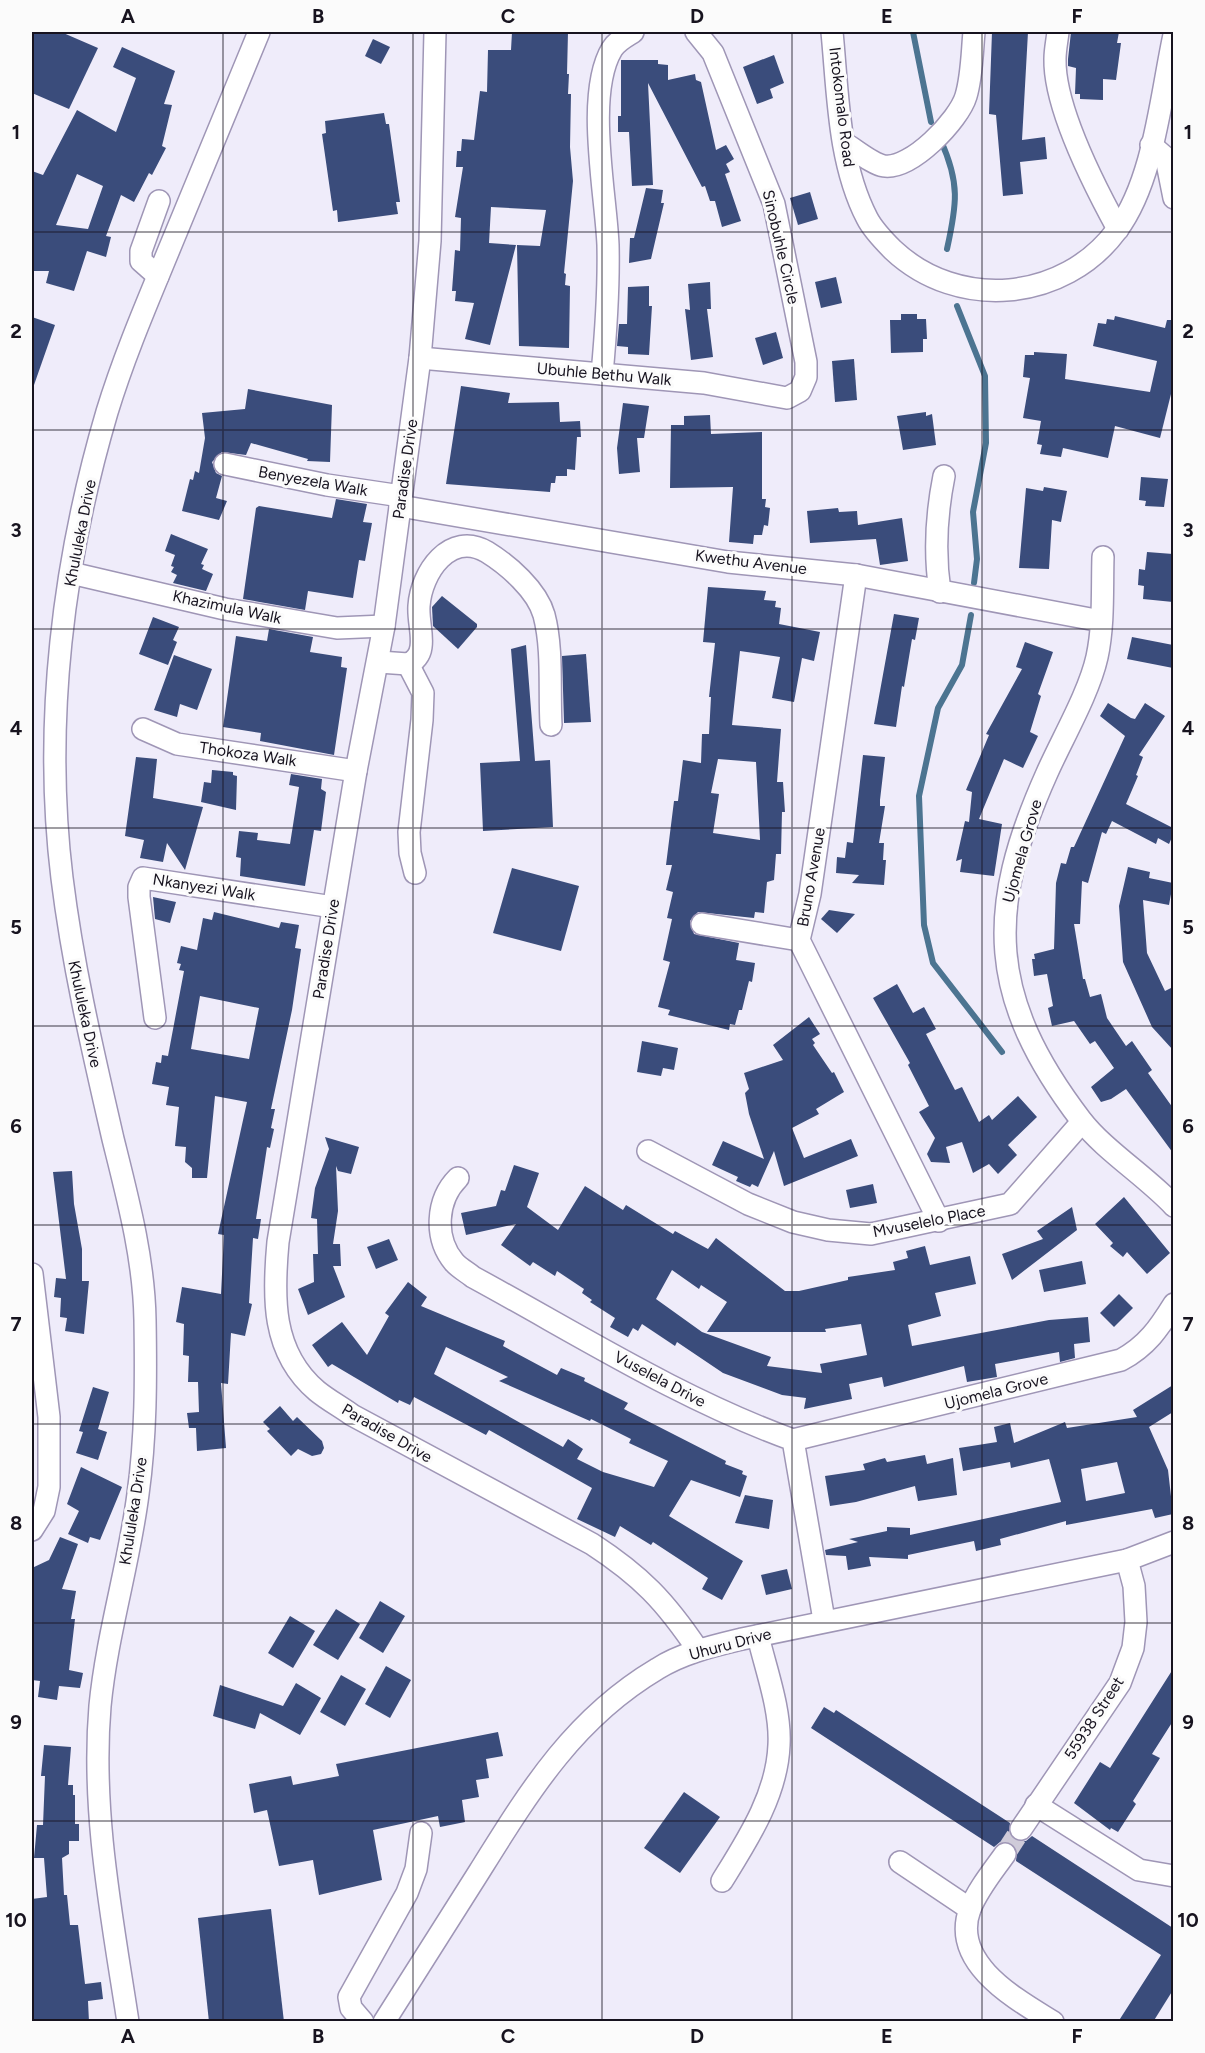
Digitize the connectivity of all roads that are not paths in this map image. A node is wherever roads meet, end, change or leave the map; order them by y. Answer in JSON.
{"nodes":[{"id":1,"x":260,"y":32,"type":"edge"},
{"id":2,"x":435,"y":32,"type":"edge"},
{"id":3,"x":633,"y":32,"type":"edge"},
{"id":4,"x":696,"y":32,"type":"edge"},
{"id":5,"x":832,"y":32,"type":"edge"},
{"id":6,"x":974,"y":32,"type":"edge"},
{"id":7,"x":1058,"y":32,"type":"edge"},
{"id":8,"x":1173,"y":35,"type":"edge"},
{"id":9,"x":844,"y":143,"type":"junction"},
{"id":10,"x":1151,"y":145,"type":"junction"},
{"id":11,"x":1173,"y":198,"type":"edge"},
{"id":12,"x":159,"y":201,"type":"dead end"},
{"id":13,"x":1118,"y":229,"type":"junction"},
{"id":14,"x":158,"y":276,"type":"junction"},
{"id":15,"x":420,"y":358,"type":"junction"},
{"id":16,"x":602,"y":374,"type":"junction"},
{"id":17,"x":787,"y":398,"type":"joint"},
{"id":18,"x":225,"y":464,"type":"dead end"},
{"id":19,"x":944,"y":476,"type":"dead end"},
{"id":20,"x":400,"y":501,"type":"junction"},
{"id":21,"x":1103,"y":557,"type":"dead end"},
{"id":22,"x":71,"y":573,"type":"junction"},
{"id":23,"x":856,"y":575,"type":"junction"},
{"id":24,"x":940,"y":592,"type":"junction"},
{"id":25,"x":1101,"y":621,"type":"junction"},
{"id":26,"x":384,"y":626,"type":"junction"},
{"id":27,"x":379,"y":662,"type":"junction"},
{"id":28,"x":408,"y":664,"type":"junction"},
{"id":29,"x":551,"y":725,"type":"dead end"},
{"id":30,"x":143,"y":729,"type":"dead end"},
{"id":31,"x":356,"y":771,"type":"junction"},
{"id":32,"x":415,"y":873,"type":"dead end"},
{"id":33,"x":333,"y":907,"type":"junction"},
{"id":34,"x":702,"y":924,"type":"dead end"},
{"id":35,"x":799,"y":940,"type":"junction"},
{"id":36,"x":155,"y":1018,"type":"dead end"},
{"id":37,"x":1082,"y":1122,"type":"junction"},
{"id":38,"x":648,"y":1151,"type":"dead end"},
{"id":39,"x":458,"y":1178,"type":"dead end"},
{"id":40,"x":1173,"y":1206,"type":"edge"},
{"id":41,"x":939,"y":1221,"type":"junction"},
{"id":42,"x":32,"y":1274,"type":"edge"},
{"id":43,"x":1173,"y":1304,"type":"edge"},
{"id":44,"x":794,"y":1440,"type":"junction"},
{"id":45,"x":32,"y":1530,"type":"edge"},
{"id":46,"x":1173,"y":1542,"type":"edge"},
{"id":47,"x":1127,"y":1560,"type":"junction"},
{"id":48,"x":824,"y":1620,"type":"junction"},
{"id":49,"x":758,"y":1636,"type":"junction"},
{"id":50,"x":698,"y":1650,"type":"junction"},
{"id":51,"x":1036,"y":1805,"type":"junction"},
{"id":52,"x":1021,"y":1829,"type":"tunnel mouth"},
{"id":53,"x":421,"y":1833,"type":"dead end"},
{"id":54,"x":1005,"y":1854,"type":"tunnel mouth"},
{"id":55,"x":900,"y":1862,"type":"dead end"},
{"id":56,"x":1173,"y":1876,"type":"edge"},
{"id":57,"x":722,"y":1881,"type":"dead end"},
{"id":58,"x":970,"y":1909,"type":"junction"},
{"id":59,"x":128,"y":2022,"type":"edge"},
{"id":60,"x":363,"y":2022,"type":"edge"},
{"id":61,"x":384,"y":2022,"type":"edge"},
{"id":62,"x":1053,"y":2022,"type":"edge"}],
"edges":[{"from":1,"to":14,"type":"street","name":"Khululeka Drive"},
{"from":2,"to":15,"type":"street","name":"Paradise Drive"},
{"from":3,"to":16,"type":"street"},
{"from":4,"to":17,"type":"street","name":"Sinobuhle Circle"},
{"from":5,"to":9,"type":"street","name":"Intokomalo Road"},
{"from":6,"to":9,"type":"street"},
{"from":7,"to":13,"type":"street"},
{"from":8,"to":10,"type":"street","name":"Intokomalo Road"},
{"from":9,"to":13,"type":"street","name":"Intokomalo Road"},
{"from":10,"to":11,"type":"street"},
{"from":10,"to":13,"type":"street","name":"Intokomalo Road"},
{"from":12,"to":14,"type":"street"},
{"from":14,"to":22,"type":"street","name":"Khululeka Drive"},
{"from":15,"to":16,"type":"street","name":"Ubuhle Bethu Walk"},
{"from":15,"to":20,"type":"street","name":"Paradise Drive"},
{"from":16,"to":17,"type":"street","name":"Ubuhle Bethu Walk"},
{"from":18,"to":20,"type":"street","name":"Benyezela Walk"},
{"from":19,"to":24,"type":"street"},
{"from":20,"to":23,"type":"street","name":"Kwethu Avenue"},
{"from":20,"to":26,"type":"street","name":"Paradise Drive"},
{"from":21,"to":25,"type":"street","name":"Ujomela Grove"},
{"from":22,"to":26,"type":"street","name":"Khazimula Walk"},
{"from":22,"to":59,"type":"street","name":"Khululeka Drive"},
{"from":23,"to":24,"type":"street","name":"Kwethu Avenue"},
{"from":23,"to":35,"type":"street","name":"Bruno Avenue"},
{"from":24,"to":25,"type":"street","name":"Kwethu Avenue"},
{"from":25,"to":37,"type":"street","name":"Ujomela Grove"},
{"from":26,"to":27,"type":"street","name":"Paradise Drive"},
{"from":27,"to":28,"type":"street"},
{"from":27,"to":31,"type":"street","name":"Paradise Drive"},
{"from":28,"to":29,"type":"street"},
{"from":28,"to":32,"type":"street"},
{"from":30,"to":31,"type":"street","name":"Thokoza Walk"},
{"from":31,"to":33,"type":"street","name":"Paradise Drive"},
{"from":33,"to":36,"type":"street","name":"Nkanyezi Walk"},
{"from":33,"to":50,"type":"street","name":"Paradise Drive"},
{"from":34,"to":35,"type":"street"},
{"from":35,"to":41,"type":"street","name":"Bruno Avenue"},
{"from":37,"to":40,"type":"street","name":"Ujomela Grove"},
{"from":37,"to":41,"type":"street","name":"Mvuselelo Place"},
{"from":38,"to":41,"type":"street","name":"Mvuselelo Place"},
{"from":39,"to":44,"type":"street","name":"Vuselela Drive"},
{"from":42,"to":45,"type":"street"},
{"from":43,"to":44,"type":"street","name":"Ujomela Grove"},
{"from":44,"to":48,"type":"street"},
{"from":46,"to":47,"type":"street","name":"Uhuru Drive"},
{"from":47,"to":48,"type":"street","name":"Uhuru Drive"},
{"from":47,"to":51,"type":"street","name":"55938 Street"},
{"from":48,"to":49,"type":"street","name":"Uhuru Drive"},
{"from":49,"to":50,"type":"street","name":"Uhuru Drive"},
{"from":49,"to":57,"type":"street"},
{"from":50,"to":61,"type":"street","name":"Uhuru Drive"},
{"from":51,"to":52,"type":"street","name":"55938 Street"},
{"from":51,"to":56,"type":"street"},
{"from":53,"to":60,"type":"street"},
{"from":54,"to":58,"type":"street"},
{"from":55,"to":58,"type":"street"},
{"from":58,"to":62,"type":"street"}]}
